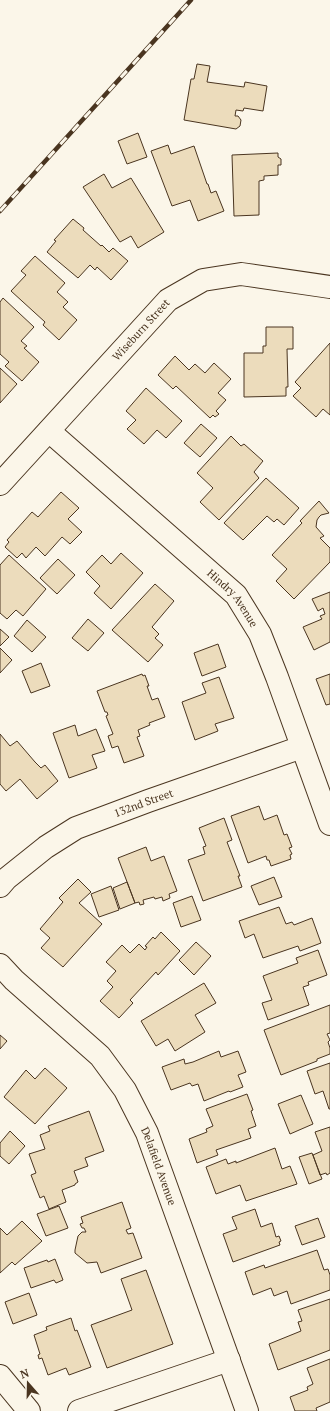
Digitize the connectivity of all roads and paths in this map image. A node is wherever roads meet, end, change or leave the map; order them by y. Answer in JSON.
{"nodes":[{"id":1,"x":330,"y":287,"type":"edge"},
{"id":2,"x":49,"y":431,"type":"junction"},
{"id":3,"x":0,"y":484,"type":"edge"},
{"id":4,"x":302,"y":747,"type":"junction"},
{"id":5,"x":330,"y":824,"type":"edge"},
{"id":6,"x":0,"y":886,"type":"edge"},
{"id":7,"x":0,"y":965,"type":"edge"},
{"id":8,"x":228,"y":1360,"type":"junction"},
{"id":9,"x":0,"y":1376,"type":"edge"},
{"id":10,"x":29,"y":1411,"type":"edge"},
{"id":11,"x":79,"y":1411,"type":"edge"},
{"id":12,"x":247,"y":1411,"type":"edge"}],
"edges":[{"from":1,"to":2,"type":"street","name":"Wiseburn Street"},
{"from":2,"to":3,"type":"street","name":"Wiseburn Street"},
{"from":2,"to":4,"type":"street","name":"Hindry Avenue"},
{"from":4,"to":5,"type":"street","name":"Hindry Avenue"},
{"from":4,"to":6,"type":"street","name":"132nd Street"},
{"from":7,"to":8,"type":"street","name":"Delafield Avenue"},
{"from":8,"to":11,"type":"street"},
{"from":8,"to":12,"type":"street","name":"Delafield Avenue"},
{"from":9,"to":10,"type":"street"}]}
